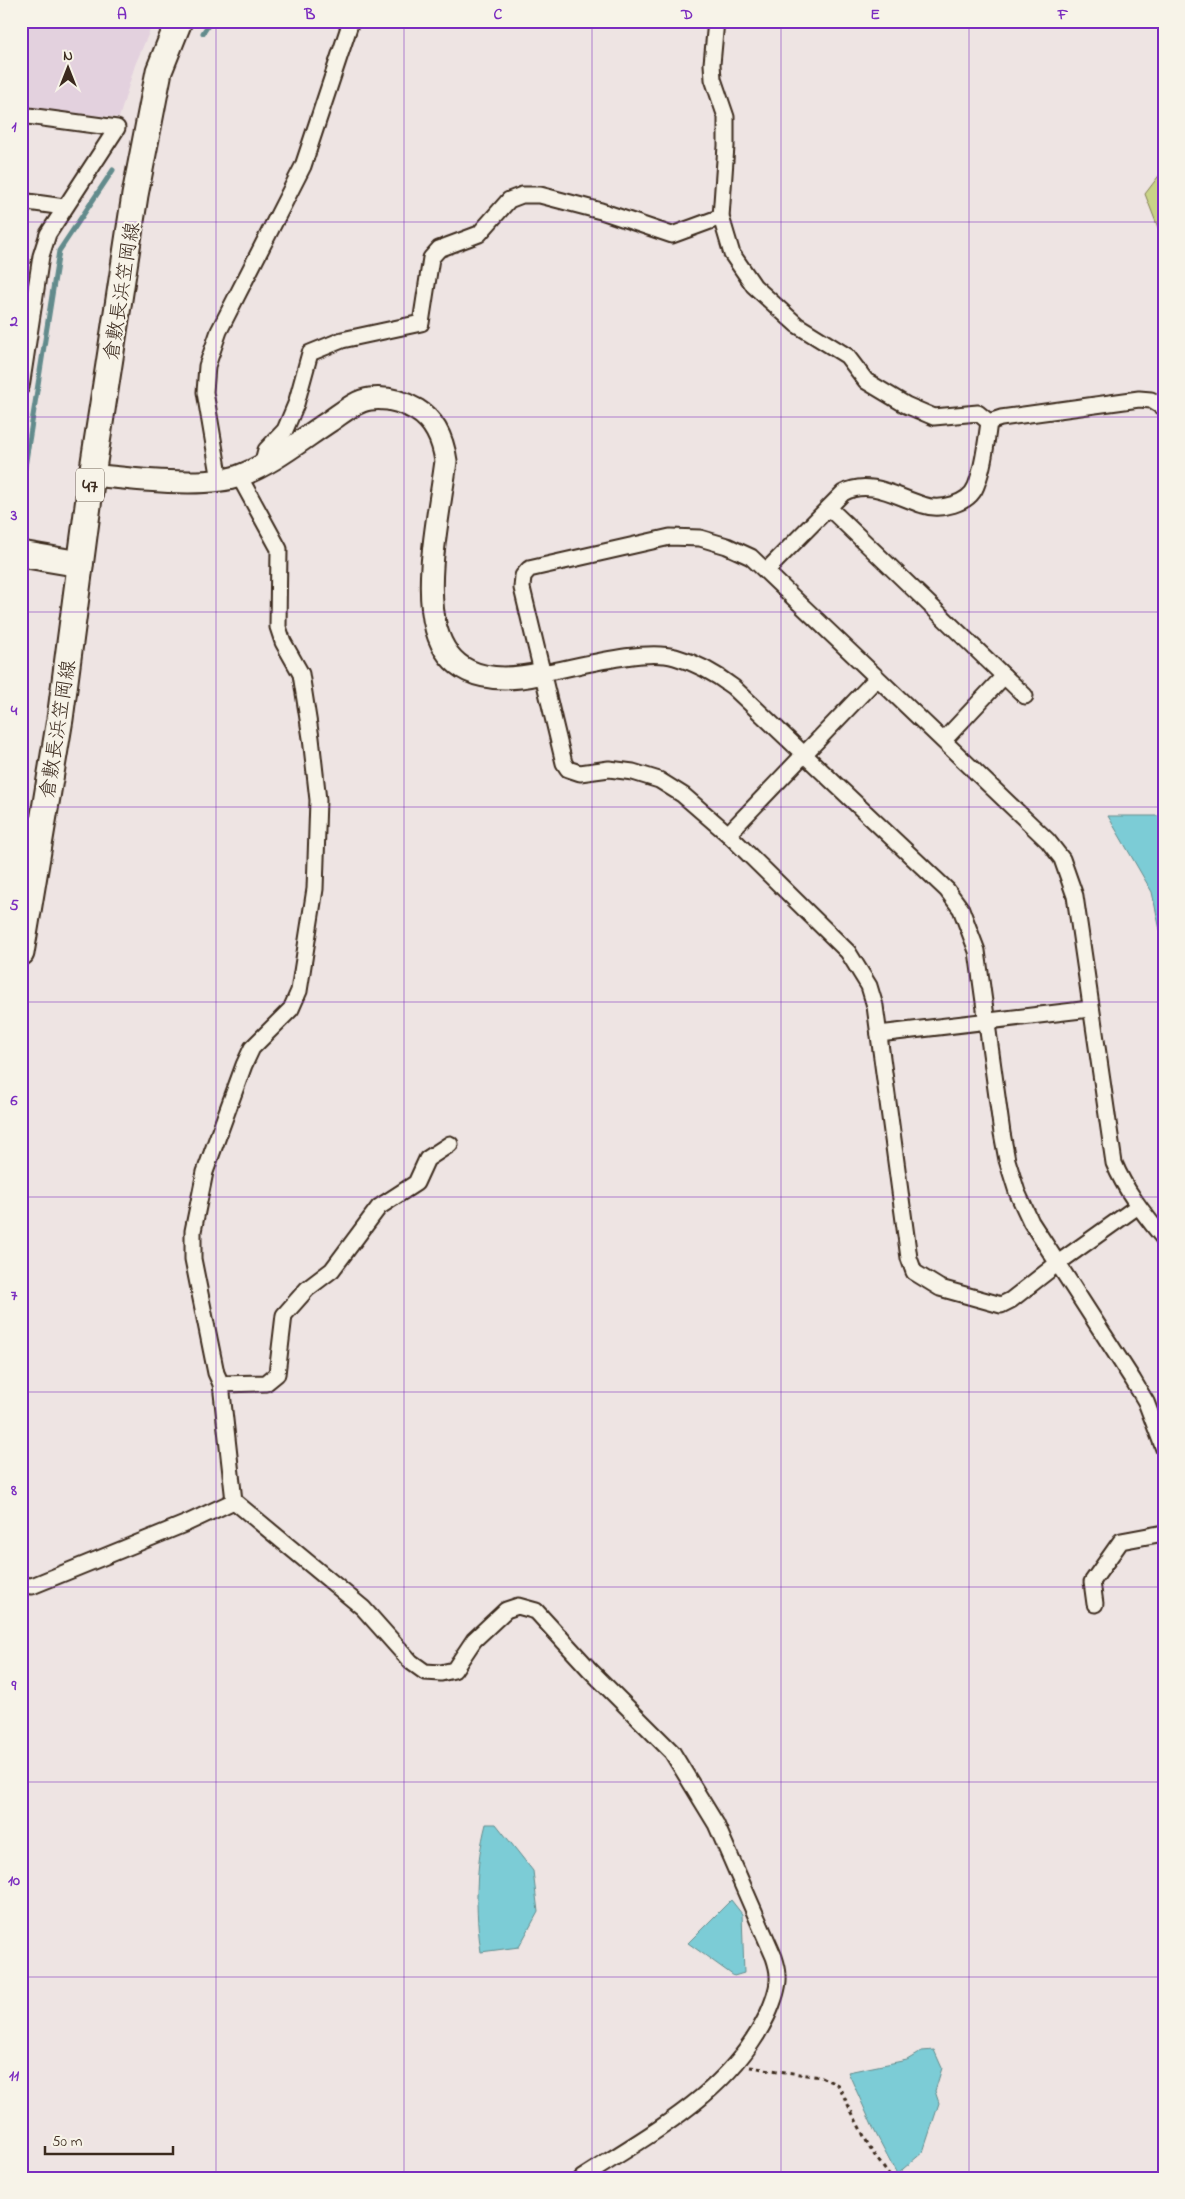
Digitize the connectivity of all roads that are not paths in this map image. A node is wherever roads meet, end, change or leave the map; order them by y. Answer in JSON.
{"nodes":[{"id":1,"x":179,"y":21,"type":"edge"},
{"id":2,"x":351,"y":21,"type":"edge"},
{"id":3,"x":716,"y":21,"type":"edge"},
{"id":4,"x":21,"y":115,"type":"edge"},
{"id":5,"x":21,"y":200,"type":"edge"},
{"id":6,"x":64,"y":207,"type":"junction"},
{"id":7,"x":721,"y":218,"type":"junction"},
{"id":8,"x":28,"y":302,"type":"edge"},
{"id":9,"x":21,"y":387,"type":"edge"},
{"id":10,"x":1164,"y":408,"type":"edge"},
{"id":11,"x":989,"y":422,"type":"junction"},
{"id":12,"x":262,"y":465,"type":"junction"},
{"id":13,"x":92,"y":475,"type":"junction"},
{"id":14,"x":230,"y":478,"type":"junction"},
{"id":15,"x":829,"y":508,"type":"junction"},
{"id":16,"x":21,"y":554,"type":"edge"},
{"id":17,"x":80,"y":564,"type":"junction"},
{"id":18,"x":766,"y":571,"type":"junction"},
{"id":19,"x":542,"y":673,"type":"junction"},
{"id":20,"x":1004,"y":676,"type":"junction"},
{"id":21,"x":877,"y":678,"type":"junction"},
{"id":22,"x":1025,"y":696,"type":"dead end"},
{"id":23,"x":944,"y":740,"type":"junction"},
{"id":24,"x":805,"y":754,"type":"junction"},
{"id":25,"x":728,"y":834,"type":"junction"},
{"id":26,"x":21,"y":953,"type":"edge"},
{"id":27,"x":1090,"y":1009,"type":"junction"},
{"id":28,"x":987,"y":1022,"type":"junction"},
{"id":29,"x":879,"y":1034,"type":"junction"},
{"id":30,"x":450,"y":1144,"type":"dead end"},
{"id":31,"x":1138,"y":1206,"type":"junction"},
{"id":32,"x":1164,"y":1239,"type":"edge"},
{"id":33,"x":1058,"y":1263,"type":"junction"},
{"id":34,"x":221,"y":1384,"type":"junction"},
{"id":35,"x":1164,"y":1449,"type":"edge"},
{"id":36,"x":234,"y":1501,"type":"junction"},
{"id":37,"x":1164,"y":1533,"type":"edge"},
{"id":38,"x":21,"y":1585,"type":"edge"},
{"id":39,"x":1095,"y":1604,"type":"dead end"},
{"id":40,"x":582,"y":2178,"type":"edge"}],
"edges":[{"from":1,"to":13,"type":"main road","name":"倉敷長浜笠岡線","number":"47"},
{"from":2,"to":14,"type":"street"},
{"from":3,"to":7,"type":"street"},
{"from":4,"to":6,"type":"street"},
{"from":5,"to":6,"type":"street"},
{"from":6,"to":8,"type":"street"},
{"from":7,"to":11,"type":"street"},
{"from":7,"to":12,"type":"street"},
{"from":8,"to":9,"type":"street"},
{"from":10,"to":11,"type":"street"},
{"from":11,"to":15,"type":"street"},
{"from":12,"to":14,"type":"street"},
{"from":12,"to":19,"type":"street"},
{"from":13,"to":14,"type":"street"},
{"from":13,"to":17,"type":"main road","name":"倉敷長浜笠岡線","number":"47"},
{"from":14,"to":34,"type":"street"},
{"from":15,"to":18,"type":"street"},
{"from":15,"to":20,"type":"street"},
{"from":16,"to":17,"type":"main road"},
{"from":17,"to":26,"type":"main road","name":"倉敷長浜笠岡線","number":"47"},
{"from":18,"to":19,"type":"street"},
{"from":18,"to":21,"type":"street"},
{"from":19,"to":24,"type":"street"},
{"from":19,"to":25,"type":"street"},
{"from":20,"to":22,"type":"street"},
{"from":20,"to":23,"type":"street"},
{"from":21,"to":23,"type":"street"},
{"from":21,"to":24,"type":"street"},
{"from":23,"to":27,"type":"street"},
{"from":24,"to":25,"type":"street"},
{"from":24,"to":28,"type":"street"},
{"from":25,"to":29,"type":"street"},
{"from":27,"to":28,"type":"street"},
{"from":27,"to":31,"type":"street"},
{"from":28,"to":29,"type":"street"},
{"from":28,"to":33,"type":"street"},
{"from":29,"to":33,"type":"street"},
{"from":30,"to":34,"type":"street"},
{"from":31,"to":32,"type":"street"},
{"from":31,"to":33,"type":"street"},
{"from":33,"to":35,"type":"street"},
{"from":34,"to":36,"type":"street"},
{"from":36,"to":38,"type":"street"},
{"from":36,"to":40,"type":"street"},
{"from":37,"to":39,"type":"street"}]}
